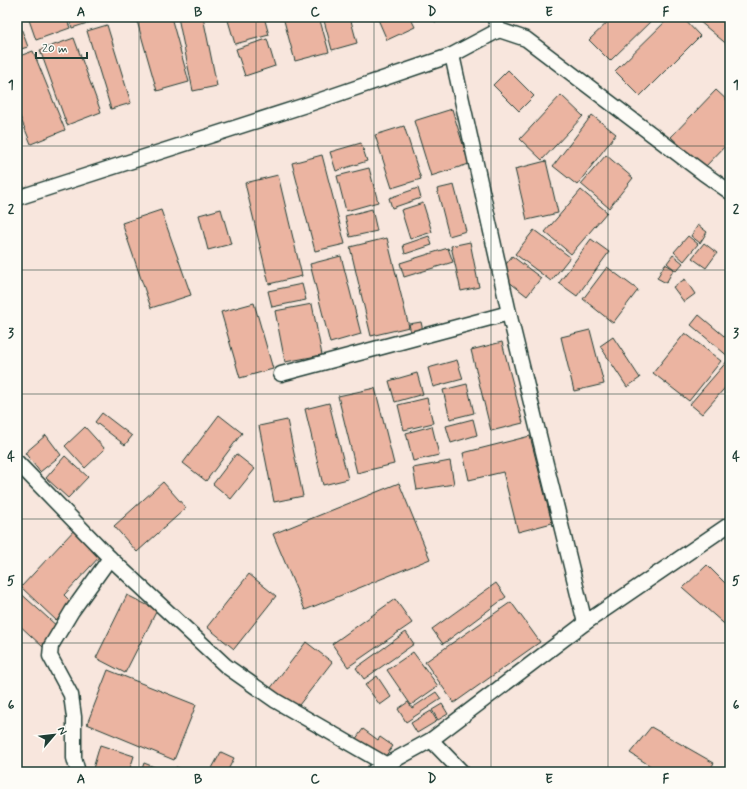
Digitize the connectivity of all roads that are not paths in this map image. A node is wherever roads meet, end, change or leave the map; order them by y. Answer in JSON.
{"nodes":[{"id":1,"x":496,"y":24,"type":"edge"},
{"id":2,"x":452,"y":55,"type":"junction"},
{"id":3,"x":730,"y":192,"type":"edge"},
{"id":4,"x":17,"y":198,"type":"edge"},
{"id":5,"x":509,"y":313,"type":"junction"},
{"id":6,"x":280,"y":374,"type":"dead end"},
{"id":7,"x":17,"y":462,"type":"edge"},
{"id":8,"x":727,"y":531,"type":"edge"},
{"id":9,"x":110,"y":558,"type":"junction"},
{"id":10,"x":585,"y":623,"type":"junction"},
{"id":11,"x":431,"y":740,"type":"junction"},
{"id":12,"x":387,"y":765,"type":"junction"},
{"id":13,"x":78,"y":772,"type":"edge"},
{"id":14,"x":373,"y":772,"type":"edge"},
{"id":15,"x":462,"y":772,"type":"edge"}],
"edges":[{"from":1,"to":2,"type":"street"},
{"from":1,"to":3,"type":"street"},
{"from":2,"to":4,"type":"street"},
{"from":2,"to":5,"type":"street"},
{"from":5,"to":6,"type":"street"},
{"from":5,"to":10,"type":"street"},
{"from":7,"to":9,"type":"street"},
{"from":8,"to":10,"type":"street"},
{"from":9,"to":12,"type":"street"},
{"from":9,"to":13,"type":"street"},
{"from":10,"to":11,"type":"street"},
{"from":11,"to":12,"type":"street"},
{"from":11,"to":15,"type":"street"},
{"from":12,"to":14,"type":"street"}]}
